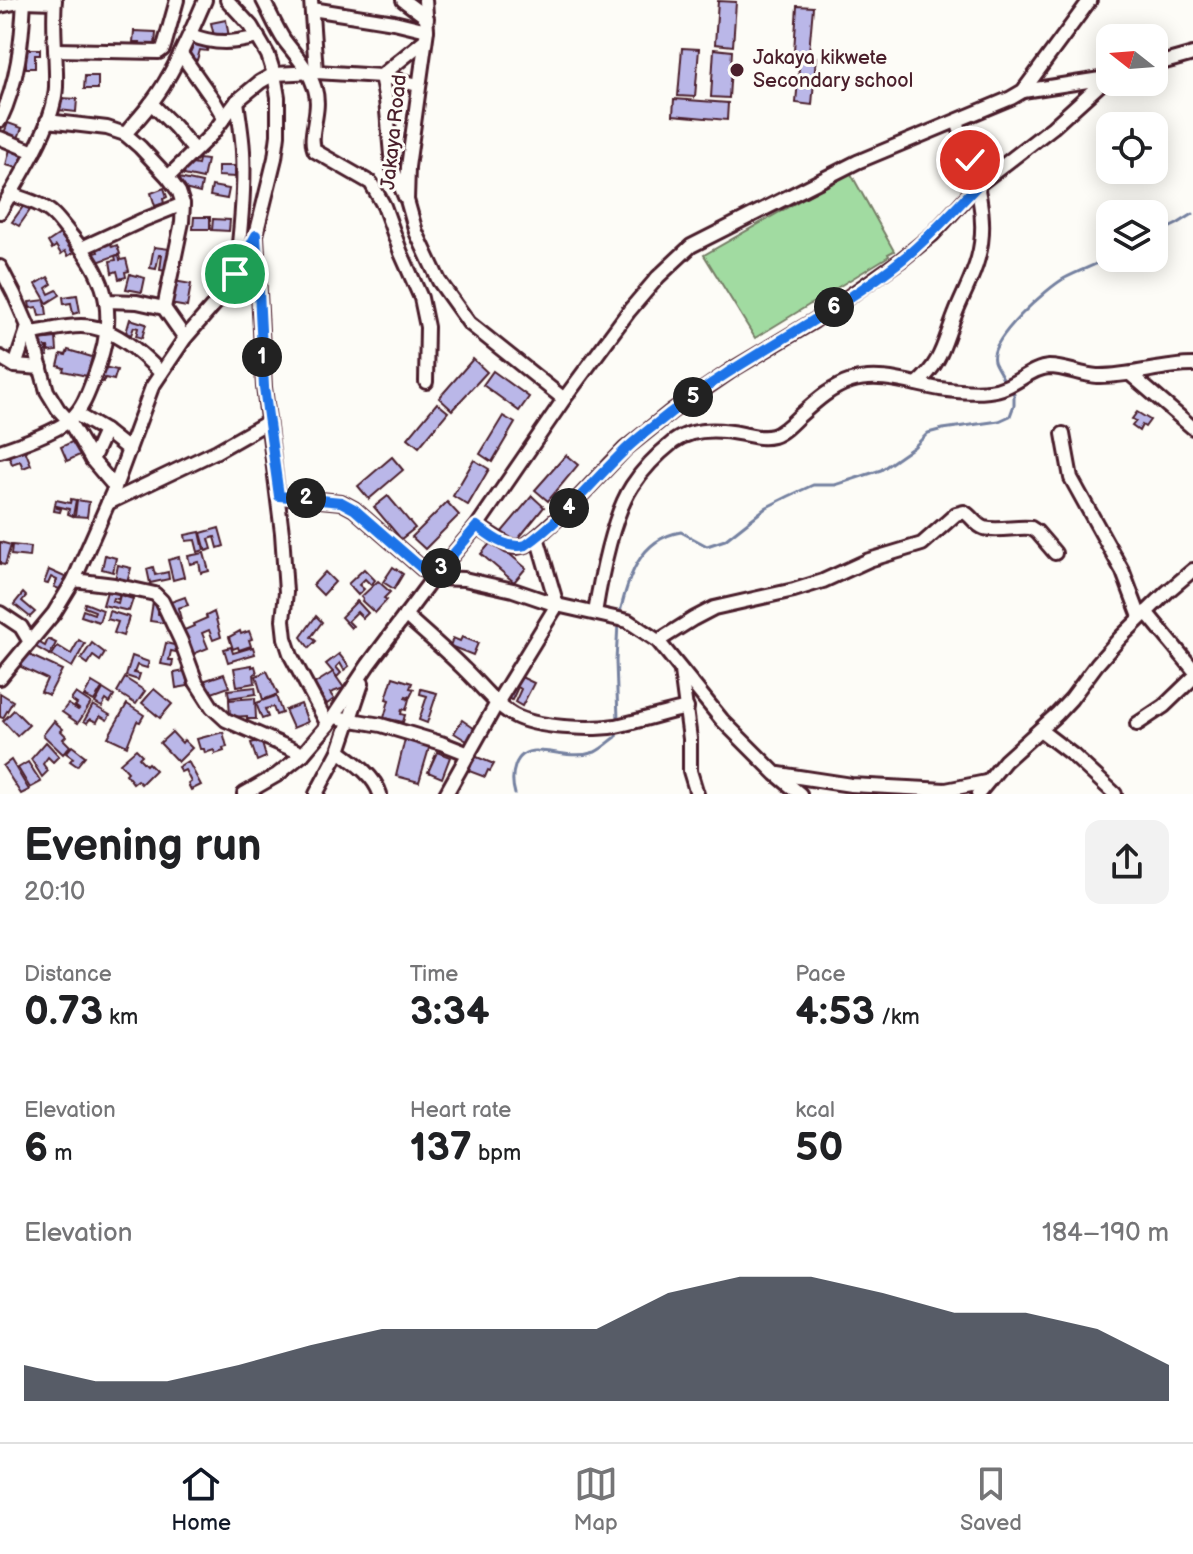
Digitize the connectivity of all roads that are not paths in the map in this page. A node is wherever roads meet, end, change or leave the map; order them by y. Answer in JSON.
{"nodes":[{"id":1,"x":177,"y":0,"type":"edge"},
{"id":2,"x":205,"y":0,"type":"edge"},
{"id":3,"x":227,"y":0,"type":"edge"},
{"id":4,"x":263,"y":0,"type":"edge"},
{"id":5,"x":403,"y":0,"type":"edge"},
{"id":6,"x":425,"y":0,"type":"edge"},
{"id":7,"x":1090,"y":0,"type":"edge"},
{"id":8,"x":24,"y":1,"type":"edge"},
{"id":9,"x":54,"y":1,"type":"edge"},
{"id":10,"x":312,"y":5,"type":"edge"},
{"id":11,"x":0,"y":6,"type":"edge"},
{"id":12,"x":426,"y":29,"type":"junction"},
{"id":13,"x":191,"y":35,"type":"junction"},
{"id":14,"x":258,"y":37,"type":"junction"},
{"id":15,"x":55,"y":50,"type":"junction"},
{"id":16,"x":181,"y":54,"type":"junction"},
{"id":17,"x":1193,"y":54,"type":"edge"},
{"id":18,"x":1168,"y":61,"type":"edge"},
{"id":19,"x":312,"y":72,"type":"junction"},
{"id":20,"x":274,"y":74,"type":"junction"},
{"id":21,"x":381,"y":76,"type":"junction"},
{"id":22,"x":1096,"y":80,"type":"edge"},
{"id":23,"x":418,"y":85,"type":"junction"},
{"id":24,"x":1096,"y":89,"type":"edge"},
{"id":25,"x":1023,"y":91,"type":"junction"},
{"id":26,"x":237,"y":101,"type":"junction"},
{"id":27,"x":151,"y":103,"type":"junction"},
{"id":28,"x":224,"y":118,"type":"junction"},
{"id":29,"x":0,"y":120,"type":"edge"},
{"id":30,"x":47,"y":121,"type":"junction"},
{"id":31,"x":957,"y":121,"type":"junction"},
{"id":32,"x":125,"y":134,"type":"junction"},
{"id":33,"x":0,"y":138,"type":"edge"},
{"id":34,"x":194,"y":150,"type":"junction"},
{"id":35,"x":34,"y":152,"type":"junction"},
{"id":36,"x":168,"y":177,"type":"junction"},
{"id":37,"x":978,"y":185,"type":"junction"},
{"id":38,"x":10,"y":194,"type":"junction"},
{"id":39,"x":407,"y":200,"type":"junction"},
{"id":40,"x":183,"y":204,"type":"junction"},
{"id":41,"x":0,"y":212,"type":"edge"},
{"id":42,"x":256,"y":235,"type":"junction"},
{"id":43,"x":82,"y":248,"type":"junction"},
{"id":44,"x":0,"y":267,"type":"edge"},
{"id":45,"x":235,"y":274,"type":"junction"},
{"id":46,"x":14,"y":294,"type":"junction"},
{"id":47,"x":0,"y":301,"type":"edge"},
{"id":48,"x":106,"y":301,"type":"junction"},
{"id":49,"x":164,"y":308,"type":"junction"},
{"id":50,"x":29,"y":330,"type":"junction"},
{"id":51,"x":106,"y":330,"type":"junction"},
{"id":52,"x":185,"y":338,"type":"junction"},
{"id":53,"x":0,"y":357,"type":"edge"},
{"id":54,"x":1193,"y":365,"type":"edge"},
{"id":55,"x":15,"y":366,"type":"junction"},
{"id":56,"x":41,"y":368,"type":"junction"},
{"id":57,"x":161,"y":373,"type":"junction"},
{"id":58,"x":1130,"y":374,"type":"junction"},
{"id":59,"x":426,"y":382,"type":"dead end"},
{"id":60,"x":917,"y":384,"type":"junction"},
{"id":61,"x":564,"y":399,"type":"junction"},
{"id":62,"x":73,"y":418,"type":"junction"},
{"id":63,"x":268,"y":422,"type":"junction"},
{"id":64,"x":1193,"y":428,"type":"edge"},
{"id":65,"x":105,"y":431,"type":"junction"},
{"id":66,"x":1063,"y":434,"type":"dead end"},
{"id":67,"x":129,"y":450,"type":"junction"},
{"id":68,"x":0,"y":451,"type":"edge"},
{"id":69,"x":92,"y":460,"type":"junction"},
{"id":70,"x":115,"y":487,"type":"junction"},
{"id":71,"x":279,"y":496,"type":"junction"},
{"id":72,"x":108,"y":503,"type":"junction"},
{"id":73,"x":477,"y":526,"type":"junction"},
{"id":74,"x":537,"y":537,"type":"junction"},
{"id":75,"x":1055,"y":553,"type":"dead end"},
{"id":76,"x":1193,"y":570,"type":"edge"},
{"id":77,"x":433,"y":578,"type":"junction"},
{"id":78,"x":74,"y":580,"type":"junction"},
{"id":79,"x":557,"y":605,"type":"junction"},
{"id":80,"x":0,"y":613,"type":"edge"},
{"id":81,"x":595,"y":613,"type":"junction"},
{"id":82,"x":405,"y":615,"type":"junction"},
{"id":83,"x":1143,"y":615,"type":"junction"},
{"id":84,"x":658,"y":641,"type":"junction"},
{"id":85,"x":30,"y":642,"type":"junction"},
{"id":86,"x":368,"y":665,"type":"junction"},
{"id":87,"x":1193,"y":669,"type":"edge"},
{"id":88,"x":681,"y":670,"type":"junction"},
{"id":89,"x":0,"y":678,"type":"edge"},
{"id":90,"x":1193,"y":678,"type":"edge"},
{"id":91,"x":497,"y":703,"type":"junction"},
{"id":92,"x":687,"y":708,"type":"junction"},
{"id":93,"x":331,"y":721,"type":"junction"},
{"id":94,"x":350,"y":721,"type":"junction"},
{"id":95,"x":1137,"y":724,"type":"dead end"},
{"id":96,"x":1040,"y":730,"type":"junction"},
{"id":97,"x":339,"y":751,"type":"junction"},
{"id":98,"x":303,"y":754,"type":"junction"},
{"id":99,"x":469,"y":754,"type":"junction"},
{"id":100,"x":776,"y":774,"type":"junction"},
{"id":101,"x":986,"y":782,"type":"junction"},
{"id":102,"x":245,"y":794,"type":"edge"},
{"id":103,"x":316,"y":794,"type":"edge"},
{"id":104,"x":380,"y":794,"type":"edge"},
{"id":105,"x":446,"y":794,"type":"edge"},
{"id":106,"x":697,"y":794,"type":"edge"},
{"id":107,"x":800,"y":794,"type":"edge"},
{"id":108,"x":978,"y":794,"type":"edge"},
{"id":109,"x":1115,"y":794,"type":"edge"}],
"edges":[{"from":1,"to":15,"type":"street"},
{"from":2,"to":13,"type":"street"},
{"from":3,"to":14,"type":"street"},
{"from":4,"to":19,"type":"street"},
{"from":5,"to":12,"type":"street"},
{"from":6,"to":12,"type":"street","name":"Jakaya Road"},
{"from":7,"to":25,"type":"street"},
{"from":8,"to":9,"type":"street"},
{"from":8,"to":11,"type":"street"},
{"from":8,"to":29,"type":"street"},
{"from":9,"to":15,"type":"street"},
{"from":10,"to":12,"type":"street"},
{"from":10,"to":19,"type":"street"},
{"from":12,"to":21,"type":"street"},
{"from":12,"to":23,"type":"street","name":"Jakaya Road"},
{"from":13,"to":14,"type":"street"},
{"from":13,"to":16,"type":"street"},
{"from":14,"to":20,"type":"street"},
{"from":15,"to":30,"type":"street"},
{"from":16,"to":27,"type":"street"},
{"from":16,"to":28,"type":"street"},
{"from":17,"to":18,"type":"street"},
{"from":19,"to":20,"type":"street"},
{"from":19,"to":21,"type":"street"},
{"from":19,"to":59,"type":"street"},
{"from":20,"to":26,"type":"street"},
{"from":20,"to":42,"type":"street"},
{"from":21,"to":23,"type":"street"},
{"from":21,"to":39,"type":"street"},
{"from":22,"to":25,"type":"street"},
{"from":23,"to":39,"type":"street","name":"Jakaya Road"},
{"from":24,"to":37,"type":"street"},
{"from":25,"to":31,"type":"street"},
{"from":26,"to":28,"type":"street"},
{"from":26,"to":45,"type":"street"},
{"from":27,"to":32,"type":"street"},
{"from":27,"to":34,"type":"street"},
{"from":28,"to":34,"type":"street"},
{"from":30,"to":32,"type":"street"},
{"from":30,"to":35,"type":"street"},
{"from":31,"to":37,"type":"street"},
{"from":31,"to":61,"type":"street"},
{"from":32,"to":36,"type":"street"},
{"from":33,"to":35,"type":"street"},
{"from":34,"to":36,"type":"street"},
{"from":35,"to":38,"type":"street"},
{"from":36,"to":40,"type":"street"},
{"from":37,"to":60,"type":"street"},
{"from":37,"to":74,"type":"street"},
{"from":38,"to":41,"type":"street"},
{"from":38,"to":43,"type":"street"},
{"from":39,"to":61,"type":"street","name":"Jakaya Road"},
{"from":40,"to":43,"type":"street"},
{"from":40,"to":49,"type":"street"},
{"from":42,"to":45,"type":"street"},
{"from":42,"to":63,"type":"street"},
{"from":43,"to":48,"type":"street"},
{"from":44,"to":46,"type":"street"},
{"from":45,"to":52,"type":"street"},
{"from":46,"to":47,"type":"street"},
{"from":46,"to":50,"type":"street"},
{"from":48,"to":49,"type":"street"},
{"from":48,"to":51,"type":"street"},
{"from":49,"to":52,"type":"street"},
{"from":50,"to":51,"type":"street"},
{"from":50,"to":55,"type":"street"},
{"from":50,"to":56,"type":"street"},
{"from":51,"to":57,"type":"street"},
{"from":51,"to":62,"type":"street"},
{"from":52,"to":57,"type":"street"},
{"from":53,"to":55,"type":"street"},
{"from":54,"to":58,"type":"street"},
{"from":55,"to":56,"type":"street"},
{"from":56,"to":62,"type":"street"},
{"from":57,"to":67,"type":"street"},
{"from":58,"to":60,"type":"street"},
{"from":58,"to":64,"type":"street"},
{"from":60,"to":81,"type":"street"},
{"from":61,"to":73,"type":"street"},
{"from":62,"to":65,"type":"street"},
{"from":62,"to":68,"type":"street"},
{"from":62,"to":69,"type":"street"},
{"from":63,"to":71,"type":"street"},
{"from":63,"to":72,"type":"street"},
{"from":65,"to":67,"type":"street"},
{"from":65,"to":69,"type":"street"},
{"from":66,"to":83,"type":"street"},
{"from":67,"to":70,"type":"street"},
{"from":69,"to":70,"type":"street"},
{"from":70,"to":72,"type":"street"},
{"from":71,"to":77,"type":"street"},
{"from":71,"to":93,"type":"street"},
{"from":72,"to":78,"type":"street"},
{"from":73,"to":74,"type":"street"},
{"from":73,"to":77,"type":"street"},
{"from":74,"to":79,"type":"street"},
{"from":75,"to":84,"type":"street"},
{"from":76,"to":83,"type":"street"},
{"from":77,"to":79,"type":"street"},
{"from":77,"to":82,"type":"street"},
{"from":78,"to":85,"type":"street"},
{"from":78,"to":98,"type":"street"},
{"from":79,"to":81,"type":"street"},
{"from":79,"to":91,"type":"street"},
{"from":80,"to":85,"type":"street"},
{"from":81,"to":84,"type":"street"},
{"from":82,"to":86,"type":"street"},
{"from":82,"to":91,"type":"street"},
{"from":83,"to":87,"type":"street"},
{"from":83,"to":96,"type":"street"},
{"from":84,"to":88,"type":"street"},
{"from":85,"to":89,"type":"street"},
{"from":86,"to":93,"type":"street"},
{"from":86,"to":94,"type":"street"},
{"from":88,"to":92,"type":"street"},
{"from":88,"to":100,"type":"street"},
{"from":90,"to":95,"type":"street"},
{"from":91,"to":92,"type":"street"},
{"from":91,"to":99,"type":"street"},
{"from":92,"to":106,"type":"street"},
{"from":93,"to":94,"type":"street"},
{"from":93,"to":98,"type":"street"},
{"from":94,"to":97,"type":"street"},
{"from":94,"to":99,"type":"street"},
{"from":96,"to":101,"type":"street"},
{"from":96,"to":109,"type":"street"},
{"from":97,"to":103,"type":"street"},
{"from":97,"to":104,"type":"street"},
{"from":98,"to":102,"type":"street"},
{"from":99,"to":105,"type":"street"},
{"from":100,"to":101,"type":"street"},
{"from":100,"to":107,"type":"street"},
{"from":101,"to":108,"type":"street"}]}
